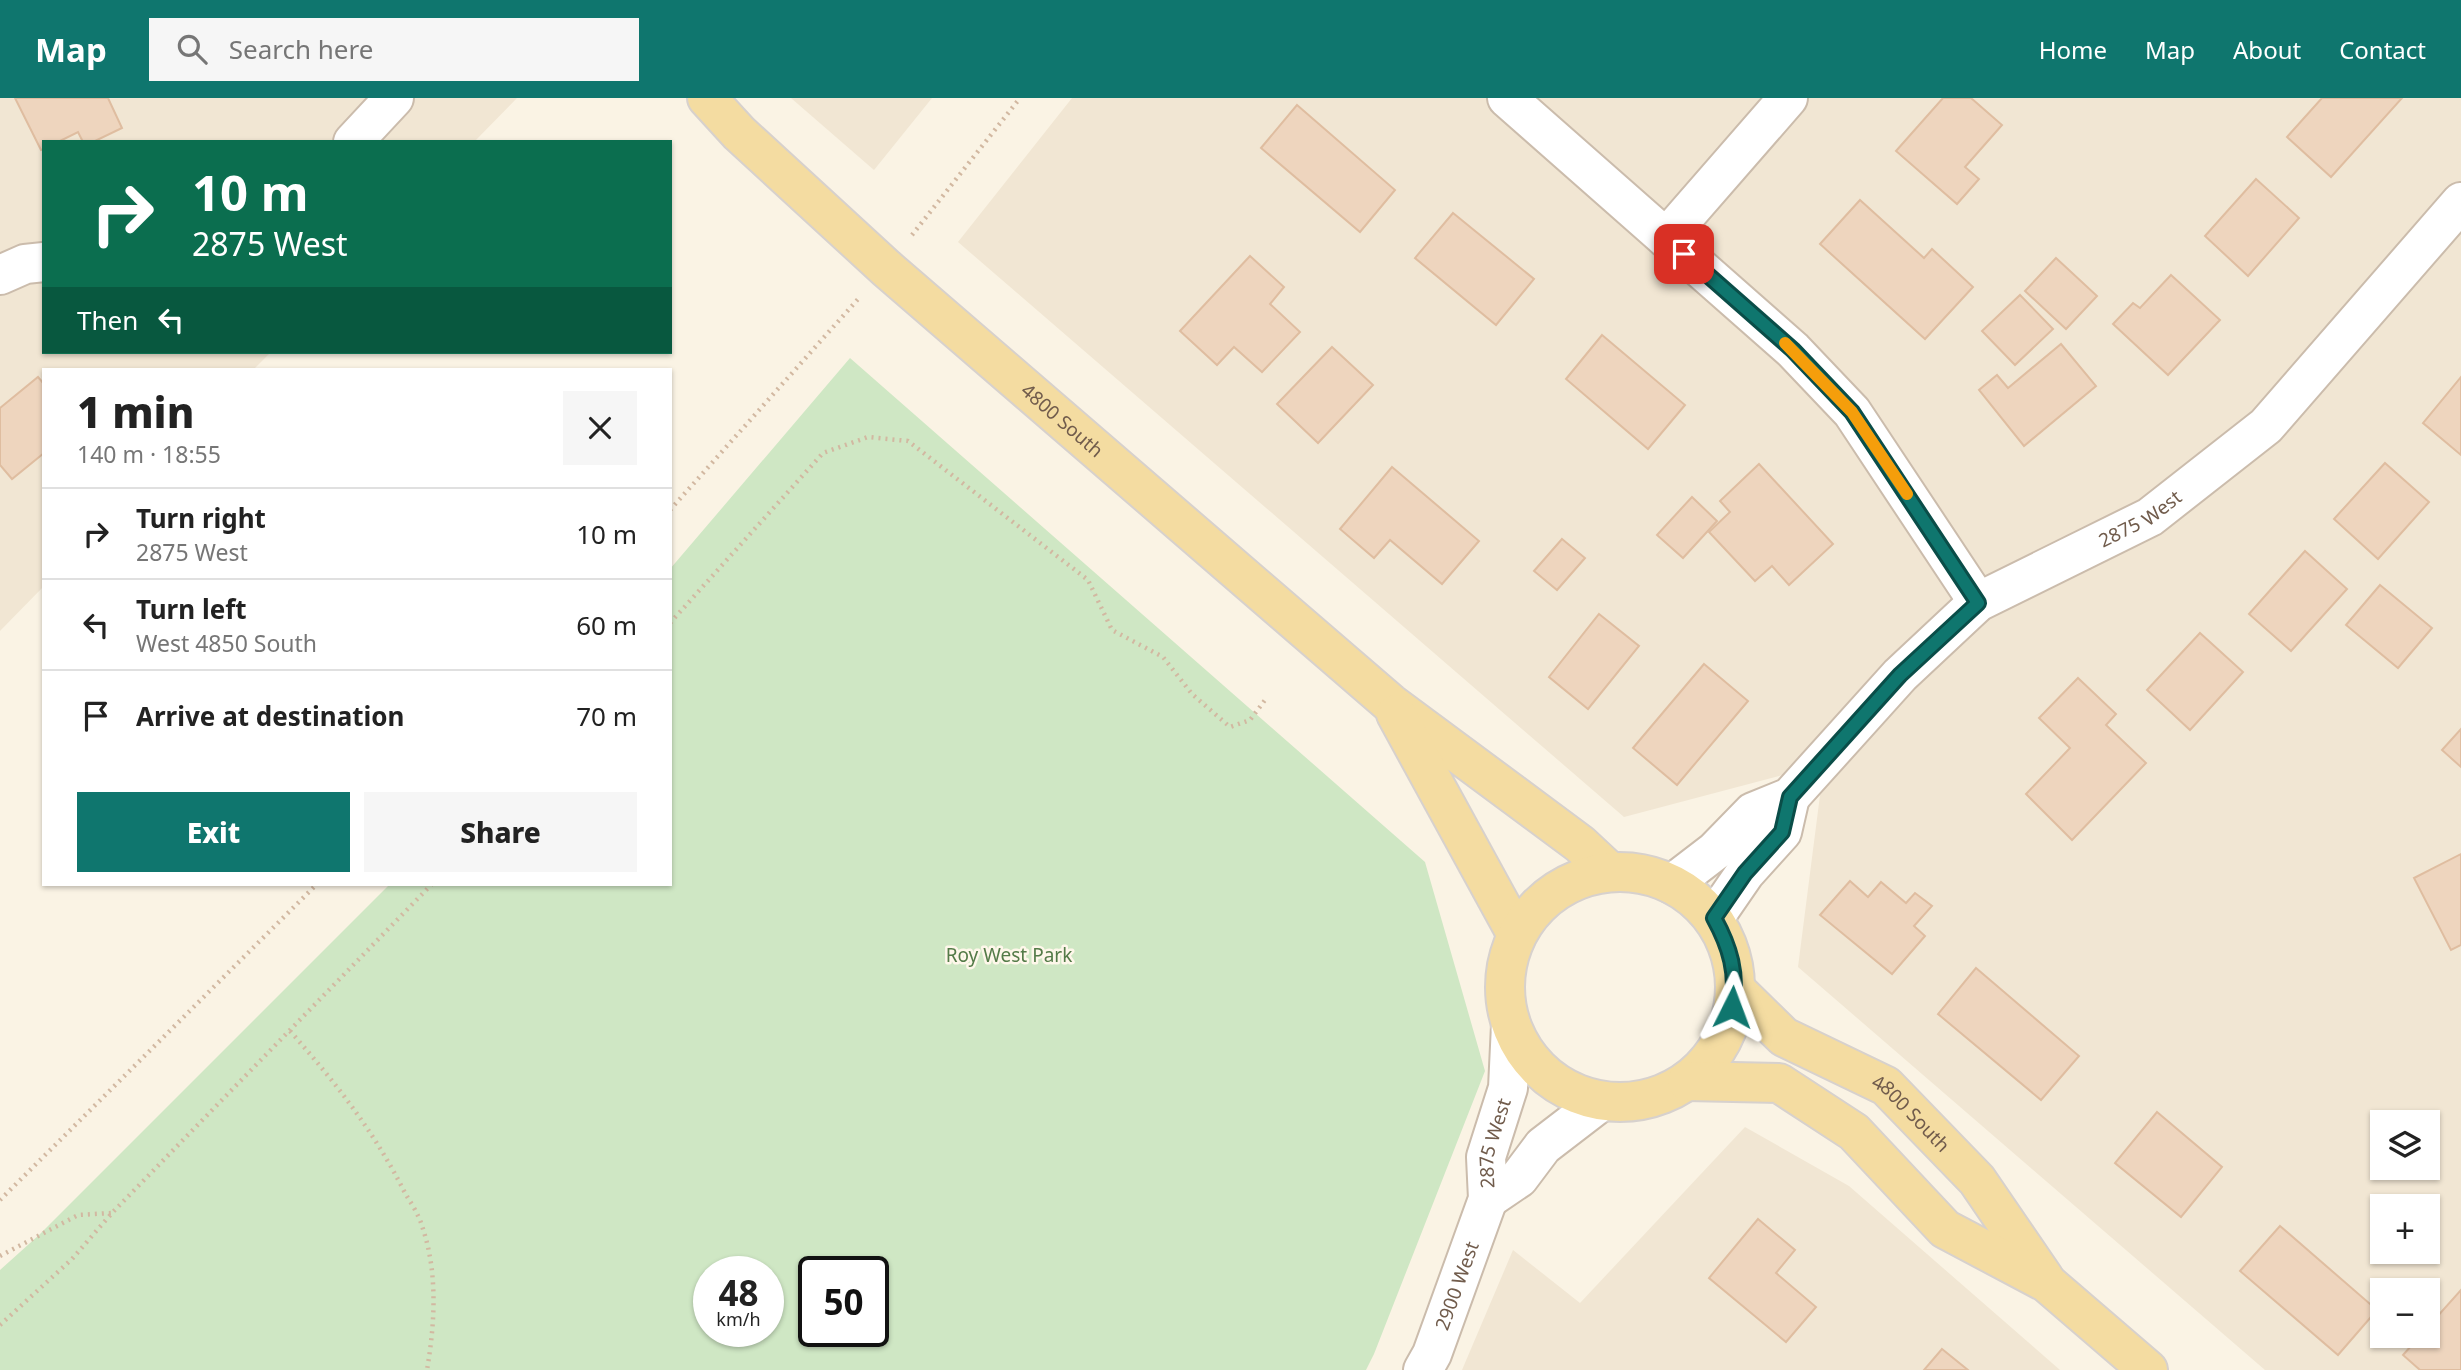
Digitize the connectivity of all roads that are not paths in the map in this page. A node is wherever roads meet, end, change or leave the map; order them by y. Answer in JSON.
{"nodes":[{"id":1,"x":394,"y":98,"type":"edge"},
{"id":2,"x":690,"y":98,"type":"edge"},
{"id":3,"x":699,"y":98,"type":"edge"},
{"id":4,"x":707,"y":98,"type":"edge"},
{"id":5,"x":1507,"y":98,"type":"edge"},
{"id":6,"x":1788,"y":98,"type":"edge"},
{"id":7,"x":739,"y":133,"type":"junction"},
{"id":8,"x":355,"y":140,"type":"edge"},
{"id":9,"x":2461,"y":202,"type":"edge"},
{"id":10,"x":1666,"y":238,"type":"junction"},
{"id":11,"x":42,"y":262,"type":"edge"},
{"id":12,"x":0,"y":275,"type":"edge"},
{"id":13,"x":1978,"y":603,"type":"junction"},
{"id":14,"x":1390,"y":703,"type":"junction"},
{"id":15,"x":1790,"y":797,"type":"junction"},
{"id":16,"x":1610,"y":872,"type":"junction"},
{"id":17,"x":1672,"y":884,"type":"junction"},
{"id":18,"x":1714,"y":918,"type":"junction"},
{"id":19,"x":1517,"y":935,"type":"junction"},
{"id":20,"x":1736,"y":990,"type":"junction"},
{"id":21,"x":1511,"y":1025,"type":"junction"},
{"id":22,"x":1687,"y":1081,"type":"junction"},
{"id":23,"x":1599,"y":1103,"type":"junction"},
{"id":24,"x":1488,"y":1199,"type":"junction"},
{"id":25,"x":2047,"y":1283,"type":"junction"},
{"id":26,"x":1423,"y":1370,"type":"edge"},
{"id":27,"x":2148,"y":1370,"type":"edge"}],
"edges":[{"from":1,"to":8,"type":"street"},
{"from":2,"to":7,"type":"main road","name":"4800 South"},
{"from":3,"to":7,"type":"street"},
{"from":4,"to":7,"type":"main road","name":"4800 South"},
{"from":5,"to":10,"type":"street"},
{"from":6,"to":10,"type":"street"},
{"from":7,"to":14,"type":"main road","name":"4800 South"},
{"from":9,"to":13,"type":"street","name":"2875 West"},
{"from":10,"to":13,"type":"street"},
{"from":11,"to":12,"type":"street"},
{"from":13,"to":15,"type":"street","name":"2875 West"},
{"from":14,"to":16,"type":"main road","name":"4800 South"},
{"from":14,"to":19,"type":"main road","name":"4800 South"},
{"from":15,"to":17,"type":"street","name":"2875 West"},
{"from":15,"to":18,"type":"street","name":"2875 West"},
{"from":16,"to":17,"type":"main road"},
{"from":16,"to":19,"type":"main road"},
{"from":17,"to":18,"type":"main road"},
{"from":18,"to":20,"type":"main road"},
{"from":19,"to":21,"type":"main road"},
{"from":20,"to":22,"type":"main road"},
{"from":20,"to":25,"type":"main road","name":"4800 South"},
{"from":21,"to":23,"type":"main road"},
{"from":21,"to":24,"type":"street","name":"2875 West"},
{"from":22,"to":23,"type":"main road"},
{"from":22,"to":25,"type":"main road","name":"4800 South"},
{"from":23,"to":24,"type":"street","name":"2875 West"},
{"from":24,"to":26,"type":"street","name":"2900 West"},
{"from":25,"to":27,"type":"main road","name":"4800 South"}]}
